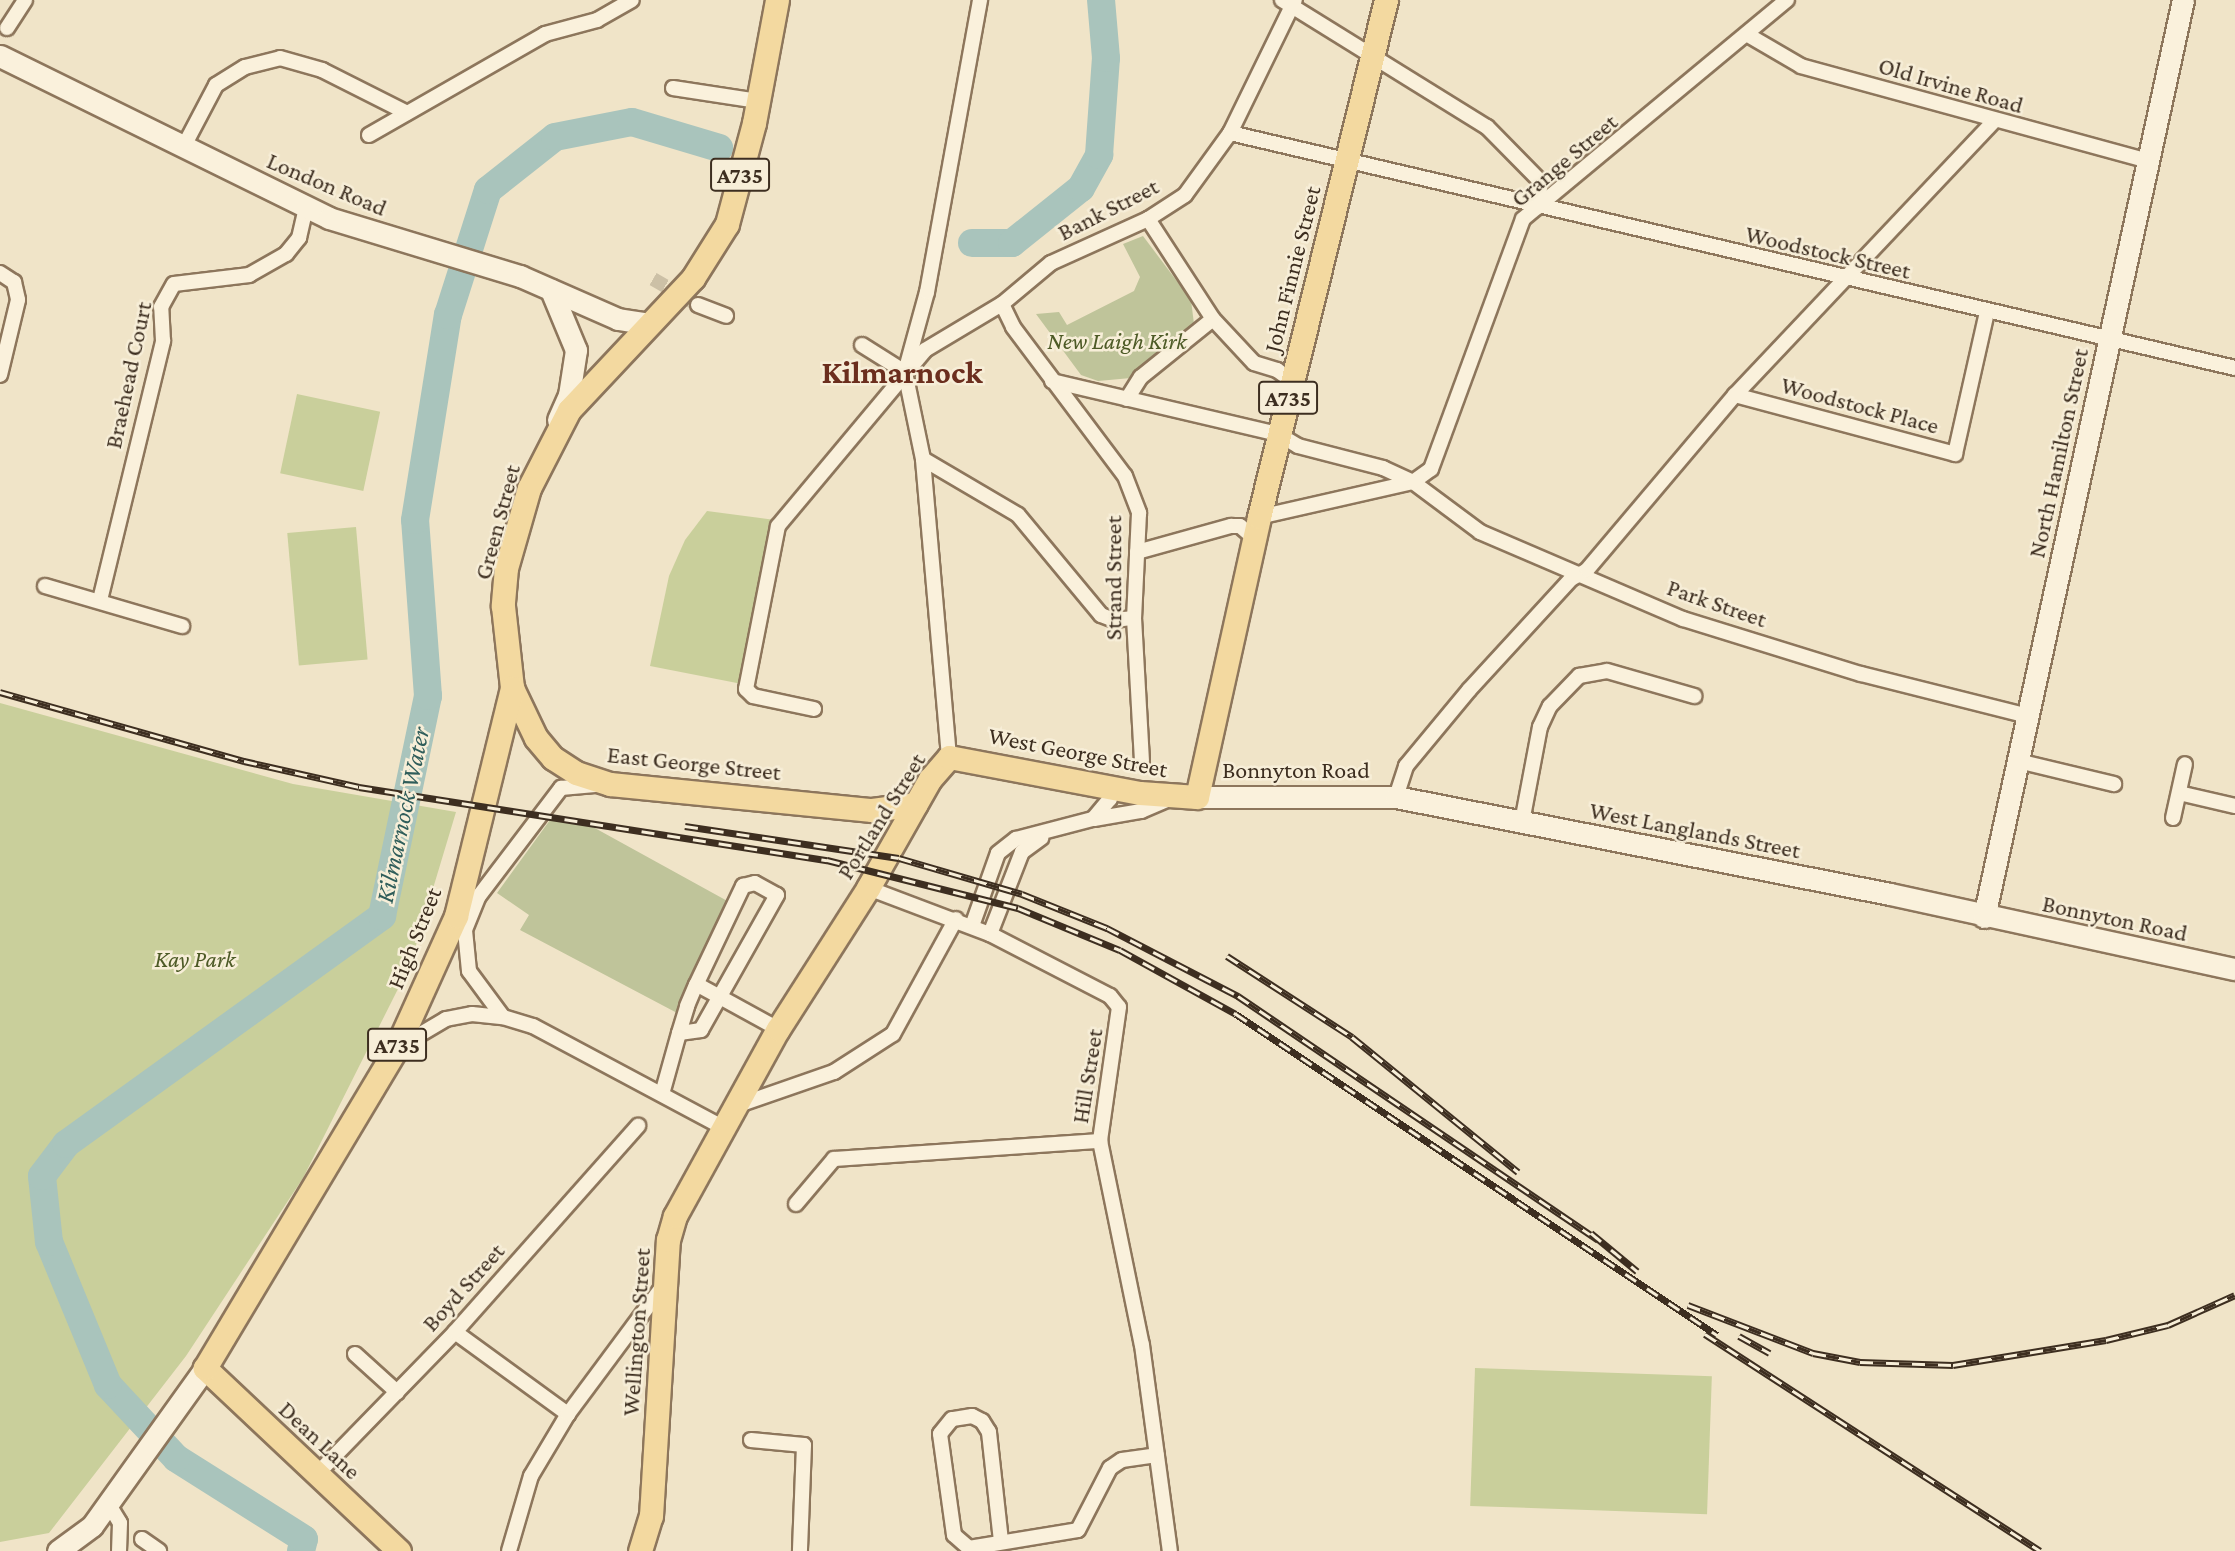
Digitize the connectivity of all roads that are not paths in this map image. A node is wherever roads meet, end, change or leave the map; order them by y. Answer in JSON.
{"nodes":[{"id":1,"x":25,"y":0,"type":"edge"},
{"id":2,"x":632,"y":0,"type":"edge"},
{"id":3,"x":777,"y":0,"type":"edge"},
{"id":4,"x":980,"y":0,"type":"edge"},
{"id":5,"x":1386,"y":0,"type":"edge"},
{"id":6,"x":1787,"y":0,"type":"edge"},
{"id":7,"x":2183,"y":0,"type":"edge"},
{"id":8,"x":1289,"y":2,"type":"edge"},
{"id":9,"x":8,"y":28,"type":"dead end"},
{"id":10,"x":1748,"y":35,"type":"junction"},
{"id":11,"x":1372,"y":53,"type":"junction"},
{"id":12,"x":0,"y":56,"type":"edge"},
{"id":13,"x":673,"y":88,"type":"dead end"},
{"id":14,"x":758,"y":101,"type":"junction"},
{"id":15,"x":407,"y":113,"type":"junction"},
{"id":16,"x":1994,"y":121,"type":"junction"},
{"id":17,"x":1230,"y":133,"type":"junction"},
{"id":18,"x":369,"y":135,"type":"dead end"},
{"id":19,"x":184,"y":146,"type":"junction"},
{"id":20,"x":1346,"y":160,"type":"junction"},
{"id":21,"x":2148,"y":161,"type":"junction"},
{"id":22,"x":306,"y":208,"type":"junction"},
{"id":23,"x":1537,"y":208,"type":"junction"},
{"id":24,"x":1148,"y":219,"type":"junction"},
{"id":25,"x":0,"y":273,"type":"edge"},
{"id":26,"x":1845,"y":279,"type":"junction"},
{"id":27,"x":551,"y":290,"type":"junction"},
{"id":28,"x":1002,"y":304,"type":"junction"},
{"id":29,"x":698,"y":305,"type":"tunnel mouth"},
{"id":30,"x":1987,"y":312,"type":"junction"},
{"id":31,"x":726,"y":316,"type":"dead end"},
{"id":32,"x":1213,"y":319,"type":"junction"},
{"id":33,"x":648,"y":324,"type":"junction"},
{"id":34,"x":2109,"y":340,"type":"junction"},
{"id":35,"x":862,"y":345,"type":"dead end"},
{"id":36,"x":2235,"y":368,"type":"edge"},
{"id":37,"x":905,"y":372,"type":"junction"},
{"id":38,"x":0,"y":375,"type":"edge"},
{"id":39,"x":1052,"y":381,"type":"junction"},
{"id":40,"x":1292,"y":381,"type":"junction"},
{"id":41,"x":1735,"y":395,"type":"junction"},
{"id":42,"x":1127,"y":399,"type":"junction"},
{"id":43,"x":553,"y":433,"type":"junction"},
{"id":44,"x":1278,"y":434,"type":"junction"},
{"id":45,"x":923,"y":459,"type":"junction"},
{"id":46,"x":1413,"y":482,"type":"junction"},
{"id":47,"x":1256,"y":527,"type":"junction"},
{"id":48,"x":1137,"y":552,"type":"junction"},
{"id":49,"x":1578,"y":575,"type":"junction"},
{"id":50,"x":45,"y":586,"type":"dead end"},
{"id":51,"x":100,"y":600,"type":"junction"},
{"id":52,"x":1134,"y":618,"type":"junction"},
{"id":53,"x":182,"y":626,"type":"dead end"},
{"id":54,"x":512,"y":688,"type":"junction"},
{"id":55,"x":1694,"y":696,"type":"dead end"},
{"id":56,"x":814,"y":709,"type":"dead end"},
{"id":57,"x":2028,"y":716,"type":"junction"},
{"id":58,"x":949,"y":757,"type":"junction"},
{"id":59,"x":1142,"y":761,"type":"dead end"},
{"id":60,"x":2018,"y":761,"type":"junction"},
{"id":61,"x":2185,"y":764,"type":"dead end"},
{"id":62,"x":610,"y":784,"type":"junction"},
{"id":63,"x":2114,"y":784,"type":"dead end"},
{"id":64,"x":1107,"y":786,"type":"junction"},
{"id":65,"x":2179,"y":793,"type":"junction"},
{"id":66,"x":1173,"y":797,"type":"junction"},
{"id":67,"x":1197,"y":797,"type":"junction"},
{"id":68,"x":1396,"y":797,"type":"junction"},
{"id":69,"x":916,"y":804,"type":"junction"},
{"id":70,"x":2235,"y":806,"type":"edge"},
{"id":71,"x":2173,"y":818,"type":"dead end"},
{"id":72,"x":1093,"y":819,"type":"junction"},
{"id":73,"x":1522,"y":822,"type":"junction"},
{"id":74,"x":1045,"y":835,"type":"junction"},
{"id":75,"x":868,"y":888,"type":"junction"},
{"id":76,"x":1984,"y":917,"type":"junction"},
{"id":77,"x":956,"y":919,"type":"junction"},
{"id":78,"x":972,"y":926,"type":"junction"},
{"id":79,"x":990,"y":934,"type":"junction"},
{"id":80,"x":2235,"y":969,"type":"edge"},
{"id":81,"x":698,"y":985,"type":"junction"},
{"id":82,"x":720,"y":997,"type":"junction"},
{"id":83,"x":503,"y":1017,"type":"junction"},
{"id":84,"x":778,"y":1029,"type":"junction"},
{"id":85,"x":680,"y":1033,"type":"junction"},
{"id":86,"x":396,"y":1049,"type":"junction"},
{"id":87,"x":662,"y":1094,"type":"junction"},
{"id":88,"x":728,"y":1117,"type":"junction"},
{"id":89,"x":638,"y":1126,"type":"dead end"},
{"id":90,"x":1100,"y":1141,"type":"junction"},
{"id":91,"x":796,"y":1204,"type":"dead end"},
{"id":92,"x":665,"y":1283,"type":"junction"},
{"id":93,"x":454,"y":1332,"type":"junction"},
{"id":94,"x":355,"y":1354,"type":"dead end"},
{"id":95,"x":205,"y":1368,"type":"junction"},
{"id":96,"x":397,"y":1392,"type":"junction"},
{"id":97,"x":568,"y":1414,"type":"junction"},
{"id":98,"x":751,"y":1440,"type":"dead end"},
{"id":99,"x":1157,"y":1455,"type":"junction"},
{"id":100,"x":317,"y":1474,"type":"junction"},
{"id":101,"x":108,"y":1503,"type":"junction"},
{"id":102,"x":142,"y":1539,"type":"dead end"},
{"id":103,"x":1001,"y":1541,"type":"junction"},
{"id":104,"x":644,"y":1550,"type":"edge"},
{"id":105,"x":58,"y":1551,"type":"edge"},
{"id":106,"x":118,"y":1551,"type":"edge"},
{"id":107,"x":159,"y":1551,"type":"edge"},
{"id":108,"x":399,"y":1551,"type":"edge"},
{"id":109,"x":509,"y":1551,"type":"edge"},
{"id":110,"x":800,"y":1551,"type":"edge"},
{"id":111,"x":1170,"y":1551,"type":"edge"}],
"edges":[{"from":1,"to":9,"type":"street"},
{"from":2,"to":15,"type":"street"},
{"from":3,"to":14,"type":"main road","number":"A735"},
{"from":4,"to":37,"type":"street"},
{"from":5,"to":11,"type":"main road","name":"John Finnie Street","number":"A735"},
{"from":6,"to":10,"type":"street","name":"Grange Street"},
{"from":7,"to":21,"type":"street","name":"North Hamilton Street"},
{"from":8,"to":11,"type":"street"},
{"from":8,"to":17,"type":"street","name":"Bank Street"},
{"from":10,"to":16,"type":"street","name":"Old Irvine Road"},
{"from":10,"to":23,"type":"street","name":"Grange Street"},
{"from":11,"to":20,"type":"main road","name":"John Finnie Street","number":"A735"},
{"from":11,"to":23,"type":"street"},
{"from":12,"to":19,"type":"street","name":"London Road"},
{"from":13,"to":14,"type":"street"},
{"from":14,"to":33,"type":"main road","number":"A735"},
{"from":15,"to":18,"type":"street"},
{"from":15,"to":19,"type":"street"},
{"from":16,"to":21,"type":"street","name":"Old Irvine Road"},
{"from":16,"to":26,"type":"street"},
{"from":17,"to":20,"type":"street","name":"Woodstock Street"},
{"from":17,"to":24,"type":"street","name":"Bank Street"},
{"from":19,"to":22,"type":"street","name":"London Road"},
{"from":20,"to":23,"type":"street","name":"Woodstock Street"},
{"from":20,"to":40,"type":"main road","name":"John Finnie Street","number":"A735"},
{"from":21,"to":34,"type":"street","name":"North Hamilton Street"},
{"from":22,"to":27,"type":"street","name":"London Road"},
{"from":22,"to":51,"type":"street","name":"Braehead Court"},
{"from":23,"to":26,"type":"street","name":"Woodstock Street"},
{"from":23,"to":46,"type":"street","name":"Grange Street"},
{"from":24,"to":28,"type":"street","name":"Bank Street"},
{"from":24,"to":32,"type":"street"},
{"from":25,"to":38,"type":"street"},
{"from":26,"to":30,"type":"street","name":"Woodstock Street"},
{"from":26,"to":41,"type":"street"},
{"from":27,"to":33,"type":"street","name":"London Road"},
{"from":27,"to":43,"type":"street"},
{"from":28,"to":37,"type":"street","name":"Bank Street"},
{"from":28,"to":39,"type":"street","name":"Strand Street"},
{"from":29,"to":31,"type":"street"},
{"from":30,"to":34,"type":"street","name":"Woodstock Street"},
{"from":30,"to":41,"type":"street","name":"Woodstock Place"},
{"from":32,"to":40,"type":"street"},
{"from":32,"to":42,"type":"street"},
{"from":33,"to":43,"type":"main road","name":"Green Street","number":"A735"},
{"from":34,"to":36,"type":"street","name":"Woodstock Street"},
{"from":34,"to":57,"type":"street","name":"North Hamilton Street"},
{"from":35,"to":37,"type":"street"},
{"from":37,"to":45,"type":"street","name":"Portland Street"},
{"from":37,"to":56,"type":"street","name":"Bank Street"},
{"from":39,"to":42,"type":"street","name":"Park Street"},
{"from":39,"to":48,"type":"street","name":"Strand Street"},
{"from":40,"to":44,"type":"main road","name":"John Finnie Street","number":"A735"},
{"from":41,"to":49,"type":"street"},
{"from":42,"to":44,"type":"street","name":"Park Street"},
{"from":43,"to":54,"type":"main road","name":"Green Street","number":"A735"},
{"from":44,"to":46,"type":"street","name":"Park Street"},
{"from":44,"to":47,"type":"main road","name":"John Finnie Street","number":"A735"},
{"from":45,"to":52,"type":"street"},
{"from":45,"to":58,"type":"street","name":"Portland Street"},
{"from":46,"to":47,"type":"street"},
{"from":46,"to":49,"type":"street","name":"Park Street"},
{"from":47,"to":48,"type":"street"},
{"from":47,"to":67,"type":"main road","name":"John Finnie Street","number":"A735"},
{"from":48,"to":52,"type":"street","name":"Strand Street"},
{"from":49,"to":57,"type":"street","name":"Park Street"},
{"from":49,"to":68,"type":"street"},
{"from":50,"to":51,"type":"street"},
{"from":51,"to":53,"type":"street"},
{"from":52,"to":59,"type":"street","name":"Strand Street"},
{"from":54,"to":62,"type":"main road","name":"East George Street","number":"A735"},
{"from":54,"to":86,"type":"main road","name":"High Street","number":"A735"},
{"from":55,"to":73,"type":"street"},
{"from":57,"to":60,"type":"street","name":"North Hamilton Street"},
{"from":58,"to":64,"type":"main road","name":"West George Street"},
{"from":58,"to":69,"type":"main road","name":"Portland Street"},
{"from":60,"to":63,"type":"street"},
{"from":60,"to":76,"type":"street","name":"North Hamilton Street"},
{"from":61,"to":65,"type":"street"},
{"from":62,"to":69,"type":"main road","name":"East George Street","number":"A735"},
{"from":62,"to":83,"type":"street"},
{"from":64,"to":66,"type":"main road","name":"West George Street"},
{"from":64,"to":72,"type":"street"},
{"from":65,"to":70,"type":"street"},
{"from":65,"to":71,"type":"street"},
{"from":66,"to":67,"type":"main road","name":"West George Street"},
{"from":66,"to":72,"type":"street"},
{"from":67,"to":68,"type":"street","name":"Bonnyton Road"},
{"from":68,"to":73,"type":"street","name":"West Langlands Street"},
{"from":69,"to":75,"type":"main road","name":"Portland Street"},
{"from":72,"to":74,"type":"street"},
{"from":73,"to":76,"type":"street","name":"West Langlands Street"},
{"from":74,"to":78,"type":"street"},
{"from":74,"to":79,"type":"street"},
{"from":75,"to":77,"type":"street","name":"Hill Street"},
{"from":75,"to":84,"type":"main road","name":"Portland Street"},
{"from":76,"to":80,"type":"street","name":"Bonnyton Road"},
{"from":77,"to":78,"type":"street","name":"Hill Street"},
{"from":77,"to":88,"type":"street"},
{"from":78,"to":79,"type":"street","name":"Hill Street"},
{"from":79,"to":90,"type":"street","name":"Hill Street"},
{"from":81,"to":82,"type":"street"},
{"from":81,"to":82,"type":"street"},
{"from":81,"to":85,"type":"street"},
{"from":82,"to":84,"type":"street"},
{"from":82,"to":85,"type":"street"},
{"from":83,"to":86,"type":"street"},
{"from":83,"to":87,"type":"street"},
{"from":84,"to":88,"type":"main road","name":"Portland Street"},
{"from":85,"to":87,"type":"street"},
{"from":86,"to":95,"type":"main road","name":"High Street","number":"A735"},
{"from":87,"to":88,"type":"street"},
{"from":88,"to":92,"type":"main road","name":"Wellington Street"},
{"from":89,"to":93,"type":"street","name":"Boyd Street"},
{"from":90,"to":91,"type":"street"},
{"from":90,"to":99,"type":"street","name":"Hill Street"},
{"from":92,"to":97,"type":"street"},
{"from":92,"to":104,"type":"main road","name":"Wellington Street"},
{"from":93,"to":96,"type":"street","name":"Boyd Street"},
{"from":93,"to":97,"type":"street"},
{"from":94,"to":96,"type":"street"},
{"from":95,"to":100,"type":"main road","name":"Dean Lane"},
{"from":95,"to":101,"type":"street"},
{"from":96,"to":100,"type":"street","name":"Boyd Street"},
{"from":97,"to":109,"type":"street"},
{"from":98,"to":110,"type":"street"},
{"from":99,"to":103,"type":"street"},
{"from":99,"to":111,"type":"street","name":"Hill Street"},
{"from":100,"to":108,"type":"main road","name":"Dean Lane"},
{"from":101,"to":105,"type":"street"},
{"from":101,"to":106,"type":"street"},
{"from":102,"to":107,"type":"street"},
{"from":103,"to":103,"type":"street"}]}
